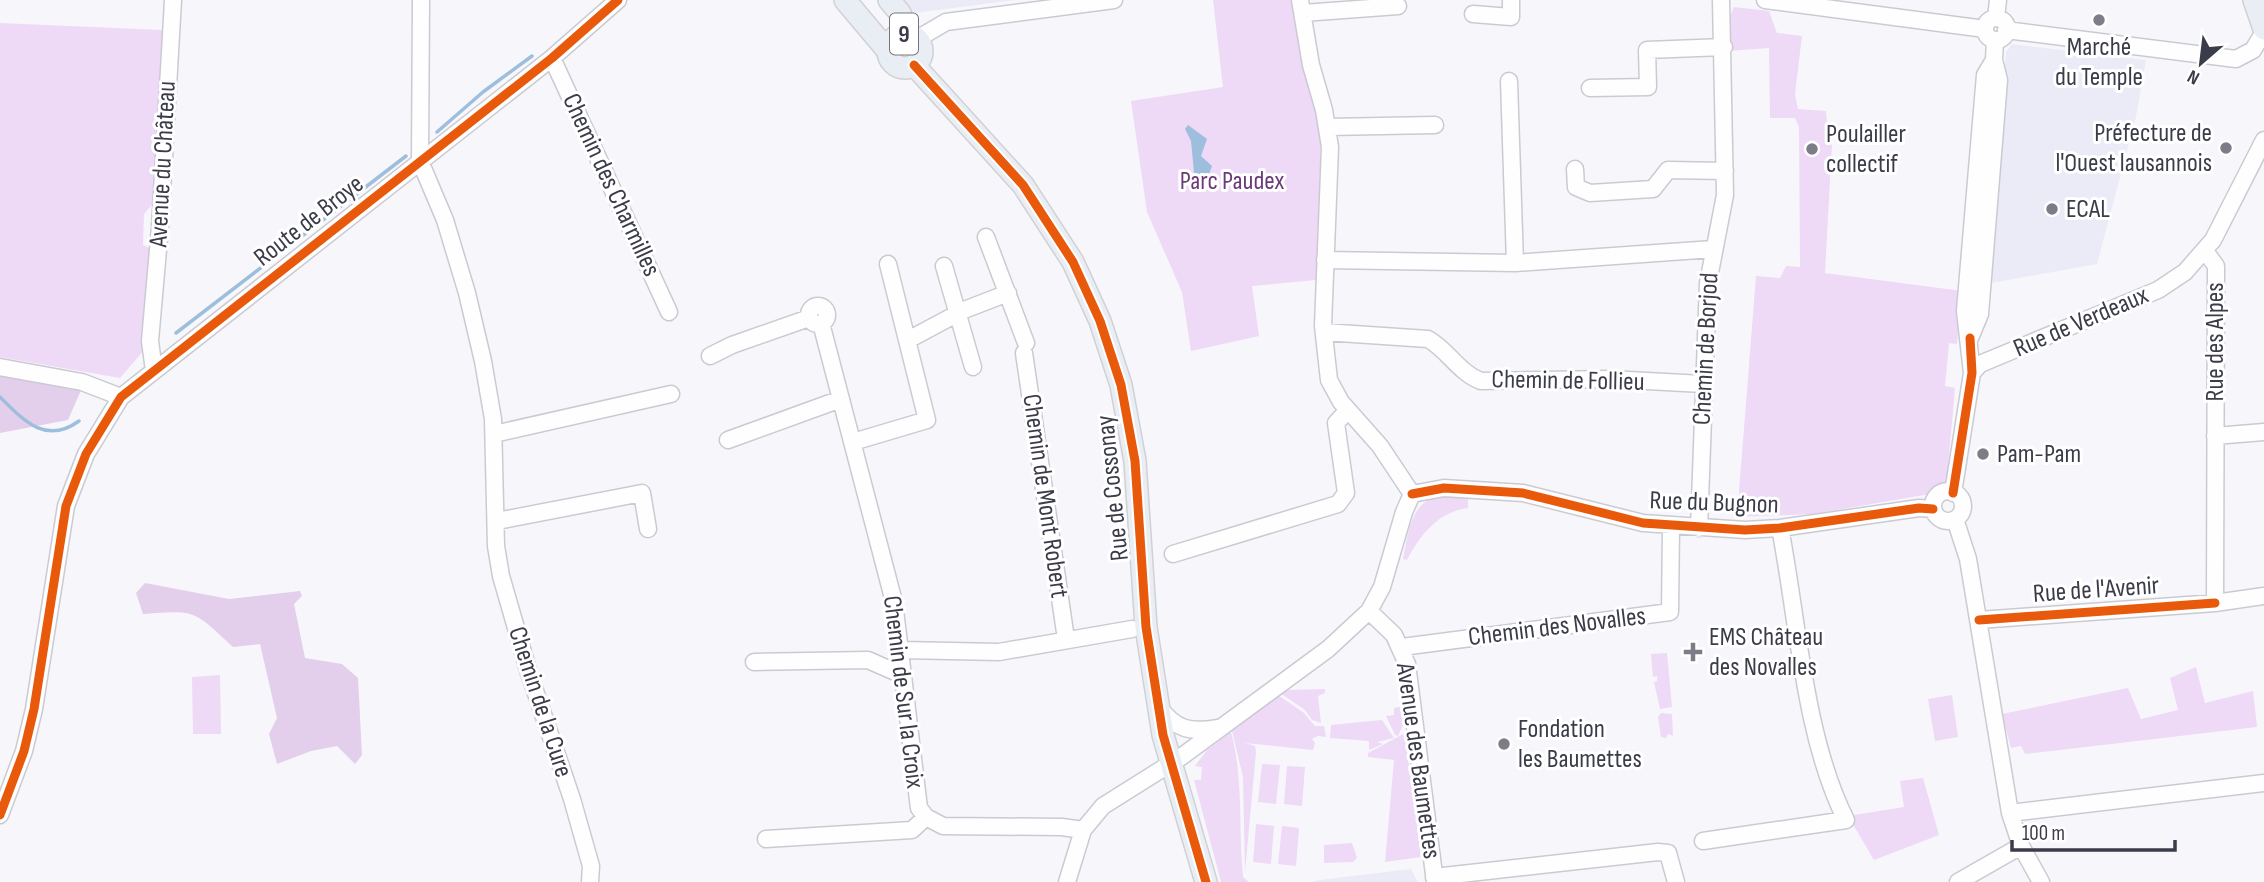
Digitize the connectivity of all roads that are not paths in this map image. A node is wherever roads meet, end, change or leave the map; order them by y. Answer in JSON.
{"nodes":[{"id":1,"x":173,"y":0,"type":"edge"},
{"id":2,"x":421,"y":0,"type":"edge"},
{"id":3,"x":845,"y":0,"type":"edge"},
{"id":4,"x":889,"y":0,"type":"edge"},
{"id":5,"x":1114,"y":0,"type":"edge"},
{"id":6,"x":1511,"y":0,"type":"edge"},
{"id":7,"x":1765,"y":0,"type":"edge"},
{"id":8,"x":1773,"y":0,"type":"edge"},
{"id":9,"x":1998,"y":0,"type":"edge"},
{"id":10,"x":2254,"y":0,"type":"edge"},
{"id":11,"x":1724,"y":1,"type":"edge"},
{"id":12,"x":614,"y":2,"type":"edge"},
{"id":13,"x":1398,"y":6,"type":"dead end"},
{"id":14,"x":1301,"y":7,"type":"edge"},
{"id":15,"x":1473,"y":14,"type":"dead end"},
{"id":16,"x":1995,"y":29,"type":"junction"},
{"id":17,"x":2264,"y":30,"type":"edge"},
{"id":18,"x":912,"y":36,"type":"junction"},
{"id":19,"x":1724,"y":47,"type":"junction"},
{"id":20,"x":887,"y":50,"type":"junction"},
{"id":21,"x":552,"y":58,"type":"junction"},
{"id":22,"x":914,"y":65,"type":"junction"},
{"id":23,"x":1509,"y":81,"type":"dead end"},
{"id":24,"x":1590,"y":88,"type":"dead end"},
{"id":25,"x":1435,"y":125,"type":"dead end"},
{"id":26,"x":1328,"y":127,"type":"junction"},
{"id":27,"x":2264,"y":140,"type":"edge"},
{"id":28,"x":420,"y":162,"type":"junction"},
{"id":29,"x":2258,"y":163,"type":"edge"},
{"id":30,"x":1575,"y":169,"type":"dead end"},
{"id":31,"x":1725,"y":171,"type":"junction"},
{"id":32,"x":986,"y":237,"type":"dead end"},
{"id":33,"x":1713,"y":249,"type":"junction"},
{"id":34,"x":2205,"y":251,"type":"junction"},
{"id":35,"x":1325,"y":260,"type":"junction"},
{"id":36,"x":1515,"y":263,"type":"junction"},
{"id":37,"x":888,"y":264,"type":"dead end"},
{"id":38,"x":944,"y":266,"type":"dead end"},
{"id":39,"x":1008,"y":293,"type":"junction"},
{"id":40,"x":669,"y":312,"type":"dead end"},
{"id":41,"x":956,"y":315,"type":"junction"},
{"id":42,"x":153,"y":327,"type":"junction"},
{"id":43,"x":1324,"y":332,"type":"junction"},
{"id":44,"x":908,"y":340,"type":"junction"},
{"id":45,"x":173,"y":355,"type":"junction"},
{"id":46,"x":710,"y":356,"type":"dead end"},
{"id":47,"x":0,"y":367,"type":"edge"},
{"id":48,"x":973,"y":367,"type":"dead end"},
{"id":49,"x":154,"y":371,"type":"junction"},
{"id":50,"x":1972,"y":373,"type":"junction"},
{"id":51,"x":1703,"y":384,"type":"junction"},
{"id":52,"x":671,"y":394,"type":"dead end"},
{"id":53,"x":121,"y":397,"type":"junction"},
{"id":54,"x":841,"y":400,"type":"junction"},
{"id":55,"x":1349,"y":410,"type":"junction"},
{"id":56,"x":2264,"y":432,"type":"edge"},
{"id":57,"x":494,"y":434,"type":"junction"},
{"id":58,"x":2215,"y":436,"type":"junction"},
{"id":59,"x":728,"y":440,"type":"dead end"},
{"id":60,"x":853,"y":442,"type":"junction"},
{"id":61,"x":1954,"y":493,"type":"junction"},
{"id":62,"x":1412,"y":494,"type":"junction"},
{"id":63,"x":1933,"y":509,"type":"junction"},
{"id":64,"x":1955,"y":519,"type":"junction"},
{"id":65,"x":497,"y":521,"type":"junction"},
{"id":66,"x":1671,"y":527,"type":"junction"},
{"id":67,"x":1699,"y":528,"type":"junction"},
{"id":68,"x":1780,"y":528,"type":"junction"},
{"id":69,"x":648,"y":529,"type":"dead end"},
{"id":70,"x":1172,"y":554,"type":"dead end"},
{"id":71,"x":2264,"y":596,"type":"edge"},
{"id":72,"x":2215,"y":603,"type":"junction"},
{"id":73,"x":1369,"y":611,"type":"junction"},
{"id":74,"x":1979,"y":620,"type":"junction"},
{"id":75,"x":1132,"y":629,"type":"dead end"},
{"id":76,"x":1066,"y":639,"type":"junction"},
{"id":77,"x":1402,"y":647,"type":"junction"},
{"id":78,"x":902,"y":650,"type":"junction"},
{"id":79,"x":754,"y":662,"type":"dead end"},
{"id":80,"x":902,"y":675,"type":"junction"},
{"id":81,"x":1158,"y":707,"type":"junction"},
{"id":82,"x":1220,"y":728,"type":"junction"},
{"id":83,"x":1171,"y":764,"type":"junction"},
{"id":84,"x":2264,"y":783,"type":"edge"},
{"id":85,"x":2010,"y":813,"type":"junction"},
{"id":86,"x":0,"y":815,"type":"edge"},
{"id":87,"x":926,"y":817,"type":"junction"},
{"id":88,"x":1083,"y":830,"type":"junction"},
{"id":89,"x":766,"y":839,"type":"dead end"},
{"id":90,"x":1703,"y":841,"type":"dead end"},
{"id":91,"x":2021,"y":846,"type":"junction"},
{"id":92,"x":1435,"y":880,"type":"edge"},
{"id":93,"x":590,"y":882,"type":"edge"},
{"id":94,"x":1067,"y":882,"type":"edge"},
{"id":95,"x":1206,"y":882,"type":"edge"},
{"id":96,"x":1676,"y":882,"type":"edge"},
{"id":97,"x":1958,"y":882,"type":"edge"},
{"id":98,"x":2041,"y":882,"type":"edge"}],
"edges":[{"from":1,"to":42,"type":"street","name":"Avenue du Château"},
{"from":2,"to":28,"type":"street"},
{"from":3,"to":20,"type":"main road","name":"Rue de Cossonay","number":"9"},
{"from":4,"to":18,"type":"main road","number":"9"},
{"from":5,"to":18,"type":"street"},
{"from":6,"to":15,"type":"street"},
{"from":7,"to":8,"type":"street"},
{"from":8,"to":16,"type":"street"},
{"from":9,"to":16,"type":"street"},
{"from":10,"to":17,"type":"main road"},
{"from":11,"to":19,"type":"street","name":"Chemin de Borjod"},
{"from":12,"to":21,"type":"street","name":"Route de Broye"},
{"from":13,"to":14,"type":"street"},
{"from":14,"to":26,"type":"street"},
{"from":16,"to":17,"type":"street"},
{"from":16,"to":50,"type":"street"},
{"from":18,"to":20,"type":"main road","number":"9"},
{"from":18,"to":22,"type":"main road","number":"9"},
{"from":19,"to":24,"type":"street"},
{"from":19,"to":31,"type":"street","name":"Chemin de Borjod"},
{"from":20,"to":22,"type":"main road","name":"Rue de Cossonay","number":"9"},
{"from":21,"to":28,"type":"street","name":"Route de Broye"},
{"from":21,"to":40,"type":"street","name":"Chemin des Charmilles"},
{"from":22,"to":81,"type":"main road","name":"Rue de Cossonay","number":"9"},
{"from":23,"to":36,"type":"street"},
{"from":25,"to":26,"type":"street"},
{"from":26,"to":35,"type":"street"},
{"from":27,"to":29,"type":"street","name":"Rue de Verdeaux"},
{"from":28,"to":45,"type":"street","name":"Route de Broye"},
{"from":28,"to":57,"type":"street","name":"Chemin de la Cure"},
{"from":29,"to":34,"type":"street","name":"Rue de Verdeaux"},
{"from":30,"to":31,"type":"street"},
{"from":31,"to":33,"type":"street","name":"Chemin de Borjod"},
{"from":32,"to":39,"type":"street"},
{"from":33,"to":36,"type":"street"},
{"from":33,"to":51,"type":"street","name":"Chemin de Borjod"},
{"from":34,"to":50,"type":"street","name":"Rue de Verdeaux"},
{"from":34,"to":58,"type":"street","name":"Rue des Alpes"},
{"from":35,"to":36,"type":"street"},
{"from":35,"to":43,"type":"street"},
{"from":37,"to":44,"type":"street"},
{"from":38,"to":41,"type":"street"},
{"from":39,"to":41,"type":"street"},
{"from":39,"to":76,"type":"street","name":"Chemin de Mont Robert"},
{"from":41,"to":44,"type":"street"},
{"from":41,"to":48,"type":"street"},
{"from":42,"to":45,"type":"street"},
{"from":42,"to":49,"type":"street","name":"Avenue du Château"},
{"from":43,"to":51,"type":"street","name":"Chemin de Follieu"},
{"from":43,"to":55,"type":"street"},
{"from":44,"to":60,"type":"street"},
{"from":45,"to":49,"type":"street","name":"Route de Broye"},
{"from":46,"to":54,"type":"street","name":"Chemin de Sur la Croix"},
{"from":47,"to":53,"type":"street"},
{"from":49,"to":53,"type":"street","name":"Route de Broye"},
{"from":50,"to":61,"type":"street"},
{"from":51,"to":67,"type":"street","name":"Chemin de Borjod"},
{"from":52,"to":57,"type":"street"},
{"from":53,"to":86,"type":"street","name":"Route de Broye"},
{"from":54,"to":59,"type":"street"},
{"from":54,"to":60,"type":"street","name":"Chemin de Sur la Croix"},
{"from":55,"to":62,"type":"street"},
{"from":55,"to":70,"type":"street"},
{"from":56,"to":58,"type":"street","name":"Rue des Alpes"},
{"from":57,"to":65,"type":"street","name":"Chemin de la Cure"},
{"from":58,"to":72,"type":"street","name":"Rue des Alpes"},
{"from":60,"to":78,"type":"street","name":"Chemin de Sur la Croix"},
{"from":61,"to":63,"type":"street"},
{"from":61,"to":64,"type":"street"},
{"from":62,"to":66,"type":"street","name":"Rue du Bugnon"},
{"from":62,"to":73,"type":"street"},
{"from":63,"to":64,"type":"street"},
{"from":63,"to":68,"type":"street","name":"Rue du Bugnon"},
{"from":64,"to":74,"type":"street"},
{"from":65,"to":69,"type":"street"},
{"from":65,"to":93,"type":"street","name":"Chemin de la Cure"},
{"from":66,"to":67,"type":"street","name":"Rue du Bugnon"},
{"from":66,"to":77,"type":"street","name":"Chemin des Novalles"},
{"from":67,"to":68,"type":"street","name":"Rue du Bugnon"},
{"from":68,"to":90,"type":"street"},
{"from":71,"to":72,"type":"street","name":"Rue de l'Avenir"},
{"from":72,"to":74,"type":"street","name":"Rue de l'Avenir"},
{"from":73,"to":77,"type":"street","name":"Avenue des Baumettes"},
{"from":73,"to":82,"type":"street"},
{"from":74,"to":85,"type":"street"},
{"from":75,"to":76,"type":"street"},
{"from":76,"to":78,"type":"street"},
{"from":77,"to":92,"type":"street","name":"Avenue des Baumettes"},
{"from":78,"to":80,"type":"street","name":"Chemin de Sur la Croix"},
{"from":79,"to":80,"type":"street"},
{"from":80,"to":87,"type":"street","name":"Chemin de Sur la Croix"},
{"from":81,"to":82,"type":"street"},
{"from":81,"to":83,"type":"main road","name":"Rue de Cossonay","number":"9"},
{"from":82,"to":83,"type":"street"},
{"from":83,"to":88,"type":"street"},
{"from":83,"to":95,"type":"main road","name":"Rue de Cossonay","number":"9"},
{"from":84,"to":85,"type":"street"},
{"from":85,"to":91,"type":"street"},
{"from":87,"to":88,"type":"street","name":"Chemin de Sur la Croix"},
{"from":87,"to":89,"type":"street","name":"Chemin de Sur la Croix"},
{"from":88,"to":94,"type":"street"},
{"from":91,"to":97,"type":"street"},
{"from":91,"to":98,"type":"street"},
{"from":92,"to":96,"type":"street"}]}
